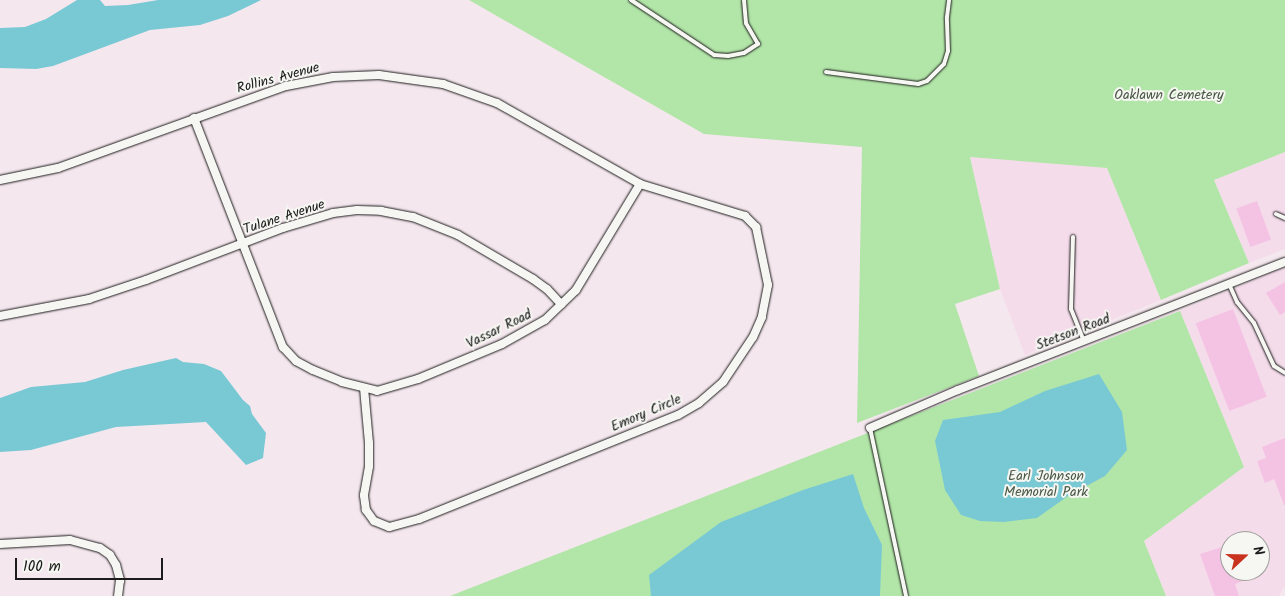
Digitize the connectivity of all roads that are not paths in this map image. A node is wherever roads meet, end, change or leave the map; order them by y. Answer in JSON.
{"nodes":[{"id":1,"x":631,"y":0,"type":"edge"},
{"id":2,"x":744,"y":0,"type":"edge"},
{"id":3,"x":949,"y":0,"type":"edge"},
{"id":4,"x":826,"y":72,"type":"dead end"},
{"id":5,"x":194,"y":118,"type":"junction"},
{"id":6,"x":0,"y":180,"type":"edge"},
{"id":7,"x":640,"y":184,"type":"junction"},
{"id":8,"x":1276,"y":214,"type":"dead end"},
{"id":9,"x":1285,"y":218,"type":"edge"},
{"id":10,"x":1073,"y":237,"type":"dead end"},
{"id":11,"x":242,"y":244,"type":"junction"},
{"id":12,"x":1285,"y":262,"type":"edge"},
{"id":13,"x":1229,"y":284,"type":"junction"},
{"id":14,"x":561,"y":304,"type":"junction"},
{"id":15,"x":0,"y":316,"type":"edge"},
{"id":16,"x":1084,"y":342,"type":"junction"},
{"id":17,"x":1285,"y":373,"type":"edge"},
{"id":18,"x":364,"y":388,"type":"junction"},
{"id":19,"x":870,"y":428,"type":"joint"},
{"id":20,"x":0,"y":544,"type":"edge"},
{"id":21,"x":118,"y":596,"type":"edge"},
{"id":22,"x":906,"y":596,"type":"edge"}],
"edges":[{"from":1,"to":2,"type":"lane"},
{"from":3,"to":4,"type":"lane"},
{"from":5,"to":6,"type":"street","name":"Rollins Avenue"},
{"from":5,"to":7,"type":"street","name":"Rollins Avenue"},
{"from":5,"to":11,"type":"street","name":"Vassar Road"},
{"from":7,"to":14,"type":"street","name":"Vassar Road"},
{"from":7,"to":18,"type":"street","name":"Emory Circle"},
{"from":8,"to":9,"type":"lane"},
{"from":10,"to":16,"type":"lane"},
{"from":11,"to":14,"type":"street","name":"Tulane Avenue"},
{"from":11,"to":15,"type":"street","name":"Tulane Avenue"},
{"from":11,"to":18,"type":"street","name":"Vassar Road"},
{"from":12,"to":13,"type":"street","name":"Stetson Road"},
{"from":13,"to":16,"type":"street","name":"Stetson Road"},
{"from":13,"to":17,"type":"lane"},
{"from":14,"to":18,"type":"street","name":"Vassar Road"},
{"from":16,"to":19,"type":"street","name":"Stetson Road"},
{"from":19,"to":22,"type":"lane"},
{"from":20,"to":21,"type":"street"}]}
